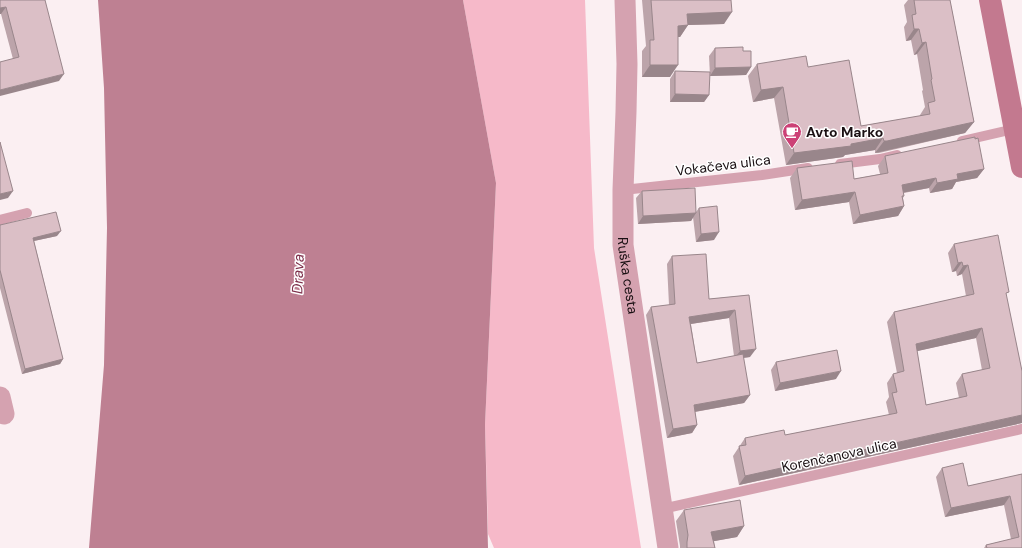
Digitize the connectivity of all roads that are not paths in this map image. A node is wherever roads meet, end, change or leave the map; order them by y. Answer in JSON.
{"nodes":[{"id":1,"x":625,"y":0,"type":"edge"},
{"id":2,"x":990,"y":0,"type":"edge"},
{"id":3,"x":1014,"y":129,"type":"junction"},
{"id":4,"x":955,"y":142,"type":"edge"},
{"id":5,"x":910,"y":152,"type":"edge"},
{"id":6,"x":833,"y":165,"type":"edge"},
{"id":7,"x":817,"y":167,"type":"edge"},
{"id":8,"x":1022,"y":167,"type":"edge"},
{"id":9,"x":623,"y":190,"type":"junction"},
{"id":10,"x":27,"y":213,"type":"dead end"},
{"id":11,"x":0,"y":220,"type":"edge"},
{"id":12,"x":1022,"y":429,"type":"edge"},
{"id":13,"x":662,"y":509,"type":"junction"},
{"id":14,"x":668,"y":548,"type":"edge"}],
"edges":[{"from":1,"to":9,"type":"street","name":"Ruška cesta"},
{"from":2,"to":3,"type":"street"},
{"from":3,"to":4,"type":"lane"},
{"from":3,"to":8,"type":"street"},
{"from":5,"to":6,"type":"lane"},
{"from":7,"to":9,"type":"lane","name":"Vokačeva ulica"},
{"from":9,"to":13,"type":"street","name":"Ruška cesta"},
{"from":10,"to":11,"type":"lane"},
{"from":12,"to":13,"type":"lane","name":"Korenčanova ulica"},
{"from":13,"to":14,"type":"street","name":"Ruška cesta"}]}
